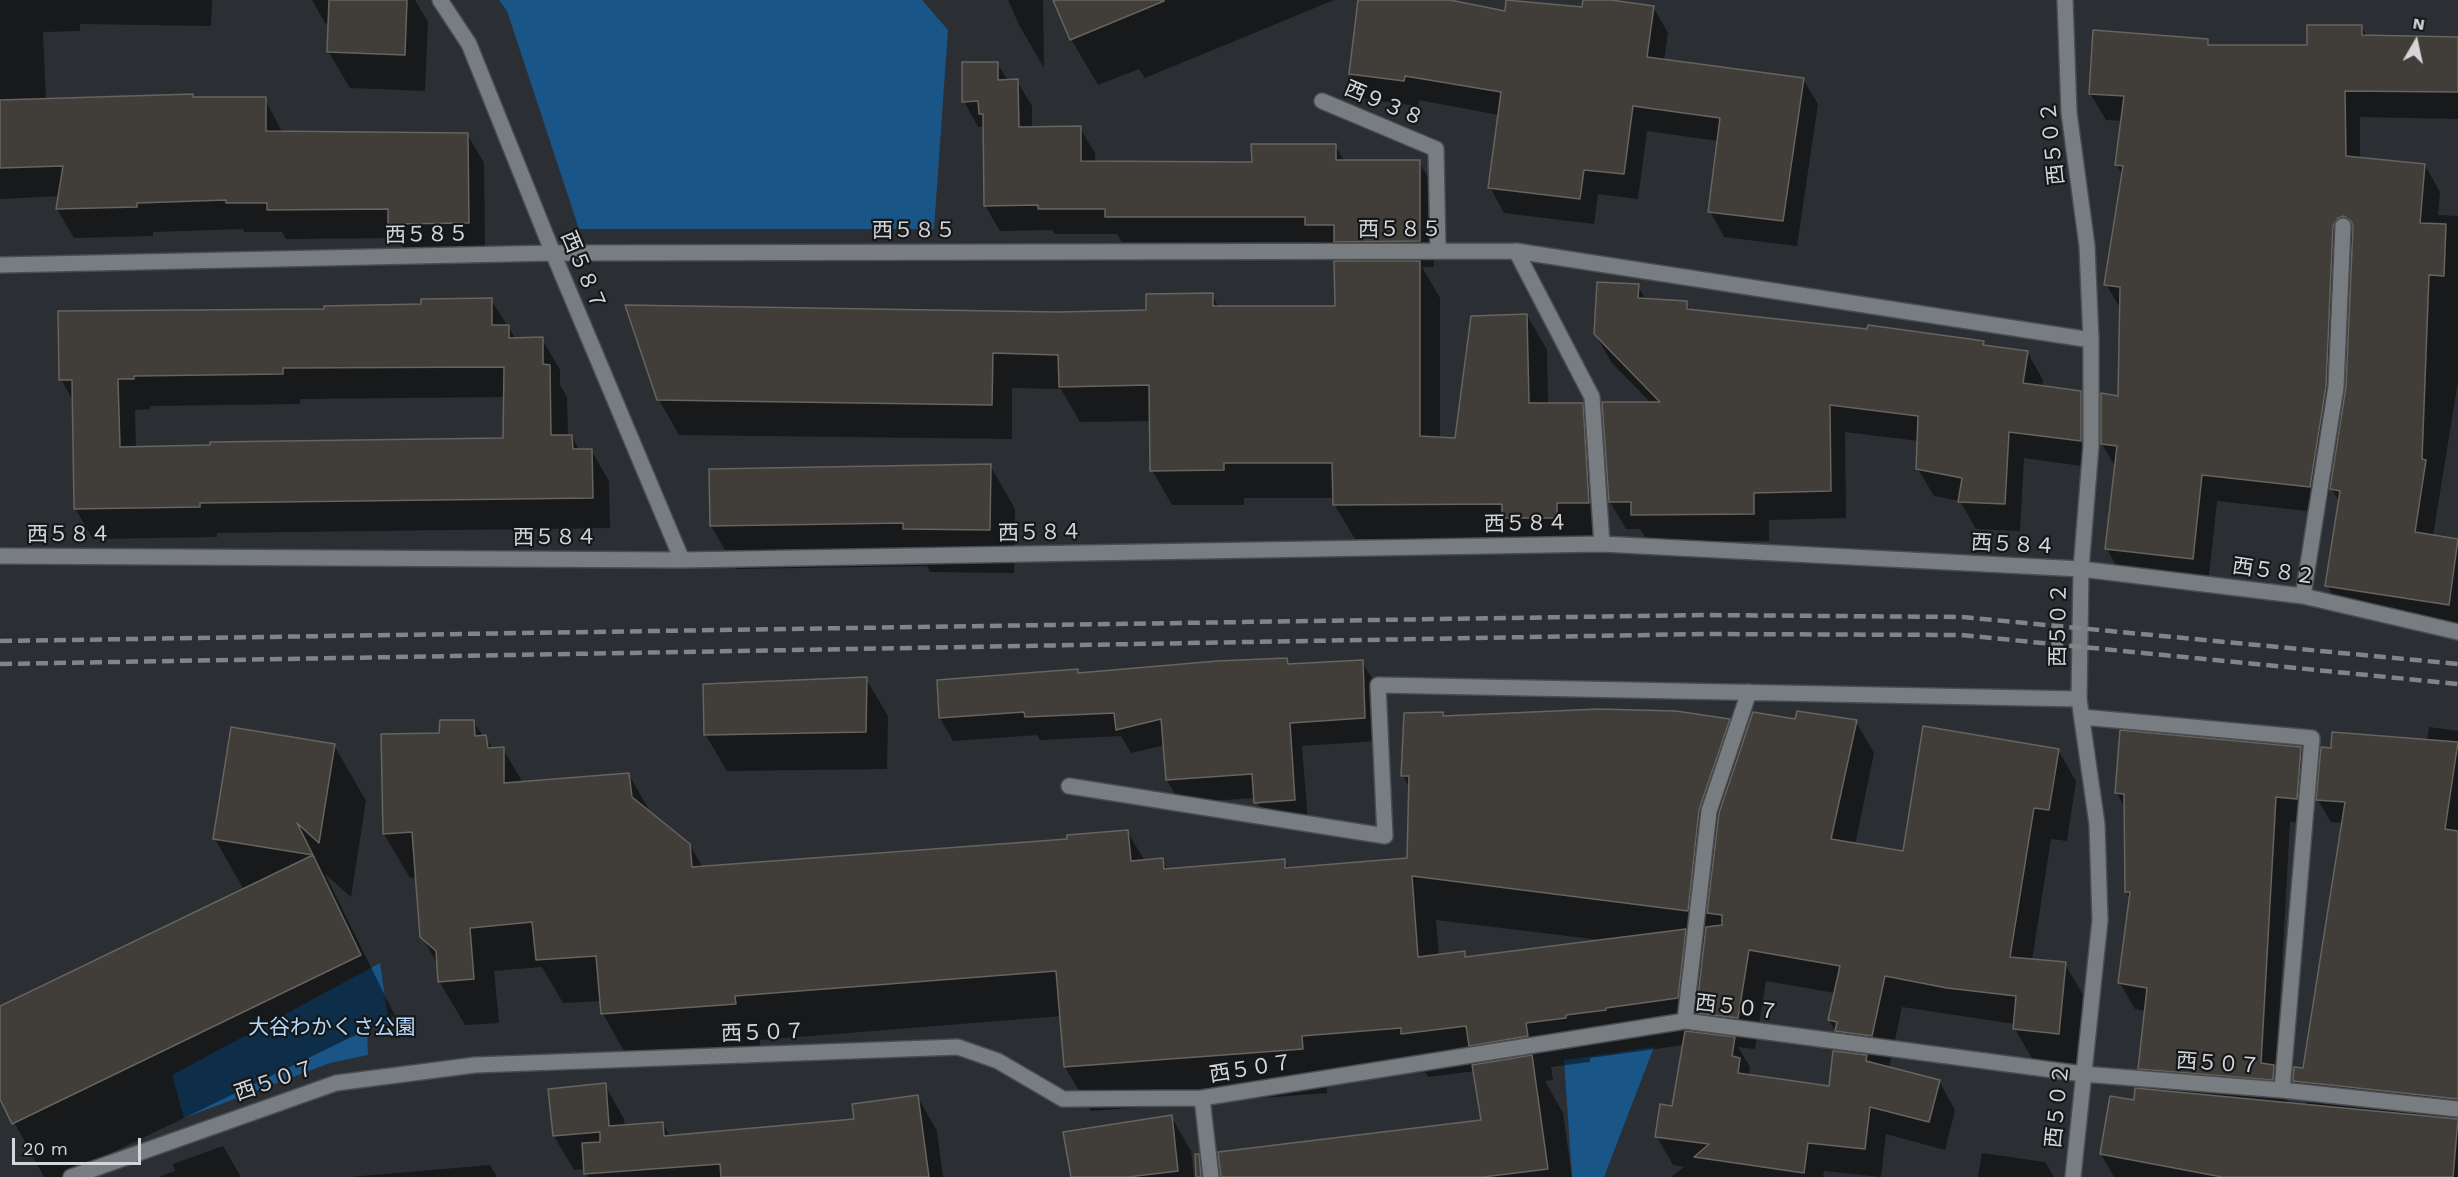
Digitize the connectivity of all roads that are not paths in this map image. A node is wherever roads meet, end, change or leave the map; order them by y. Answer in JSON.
{"nodes":[{"id":1,"x":440,"y":0,"type":"edge"},
{"id":2,"x":2066,"y":0,"type":"edge"},
{"id":3,"x":1322,"y":101,"type":"dead end"},
{"id":4,"x":2343,"y":226,"type":"dead end"},
{"id":5,"x":1438,"y":251,"type":"junction"},
{"id":6,"x":1516,"y":251,"type":"junction"},
{"id":7,"x":553,"y":253,"type":"junction"},
{"id":8,"x":0,"y":265,"type":"edge"},
{"id":9,"x":2091,"y":340,"type":"junction"},
{"id":10,"x":1602,"y":544,"type":"junction"},
{"id":11,"x":0,"y":556,"type":"edge"},
{"id":12,"x":682,"y":560,"type":"junction"},
{"id":13,"x":2080,"y":569,"type":"junction"},
{"id":14,"x":2302,"y":596,"type":"junction"},
{"id":15,"x":2458,"y":632,"type":"edge"},
{"id":16,"x":1749,"y":692,"type":"junction"},
{"id":17,"x":2079,"y":699,"type":"junction"},
{"id":18,"x":2082,"y":717,"type":"junction"},
{"id":19,"x":1069,"y":786,"type":"dead end"},
{"id":20,"x":1685,"y":1021,"type":"junction"},
{"id":21,"x":2083,"y":1074,"type":"junction"},
{"id":22,"x":2282,"y":1090,"type":"junction"},
{"id":23,"x":1202,"y":1098,"type":"junction"},
{"id":24,"x":2458,"y":1108,"type":"edge"},
{"id":25,"x":70,"y":1177,"type":"edge"},
{"id":26,"x":1211,"y":1177,"type":"edge"},
{"id":27,"x":2073,"y":1177,"type":"edge"}],
"edges":[{"from":1,"to":7,"type":"street","name":"西５８７"},
{"from":2,"to":9,"type":"street","name":"西５０２"},
{"from":3,"to":5,"type":"street","name":"西９３８"},
{"from":4,"to":14,"type":"street"},
{"from":5,"to":6,"type":"street","name":"西５８５"},
{"from":5,"to":7,"type":"street","name":"西５８５"},
{"from":6,"to":9,"type":"street","name":"西５８５"},
{"from":6,"to":10,"type":"street"},
{"from":7,"to":8,"type":"street","name":"西５８５"},
{"from":7,"to":12,"type":"street","name":"西５８７"},
{"from":9,"to":13,"type":"street","name":"西５０２"},
{"from":10,"to":12,"type":"street","name":"西５８４"},
{"from":10,"to":13,"type":"street","name":"西５８４"},
{"from":11,"to":12,"type":"street","name":"西５８４"},
{"from":13,"to":14,"type":"street","name":"西５８２"},
{"from":13,"to":17,"type":"street","name":"西５０２"},
{"from":14,"to":15,"type":"street","name":"西５８２"},
{"from":16,"to":17,"type":"street"},
{"from":16,"to":19,"type":"street"},
{"from":16,"to":20,"type":"street"},
{"from":17,"to":18,"type":"street","name":"西５０２"},
{"from":18,"to":21,"type":"street","name":"西５０２"},
{"from":18,"to":22,"type":"street"},
{"from":20,"to":21,"type":"street","name":"西５０７"},
{"from":20,"to":23,"type":"street","name":"西５０７"},
{"from":21,"to":22,"type":"street","name":"西５０７"},
{"from":21,"to":27,"type":"street","name":"西５０２"},
{"from":22,"to":24,"type":"street","name":"西５０７"},
{"from":23,"to":25,"type":"street","name":"西５０７"},
{"from":23,"to":26,"type":"street"}]}
